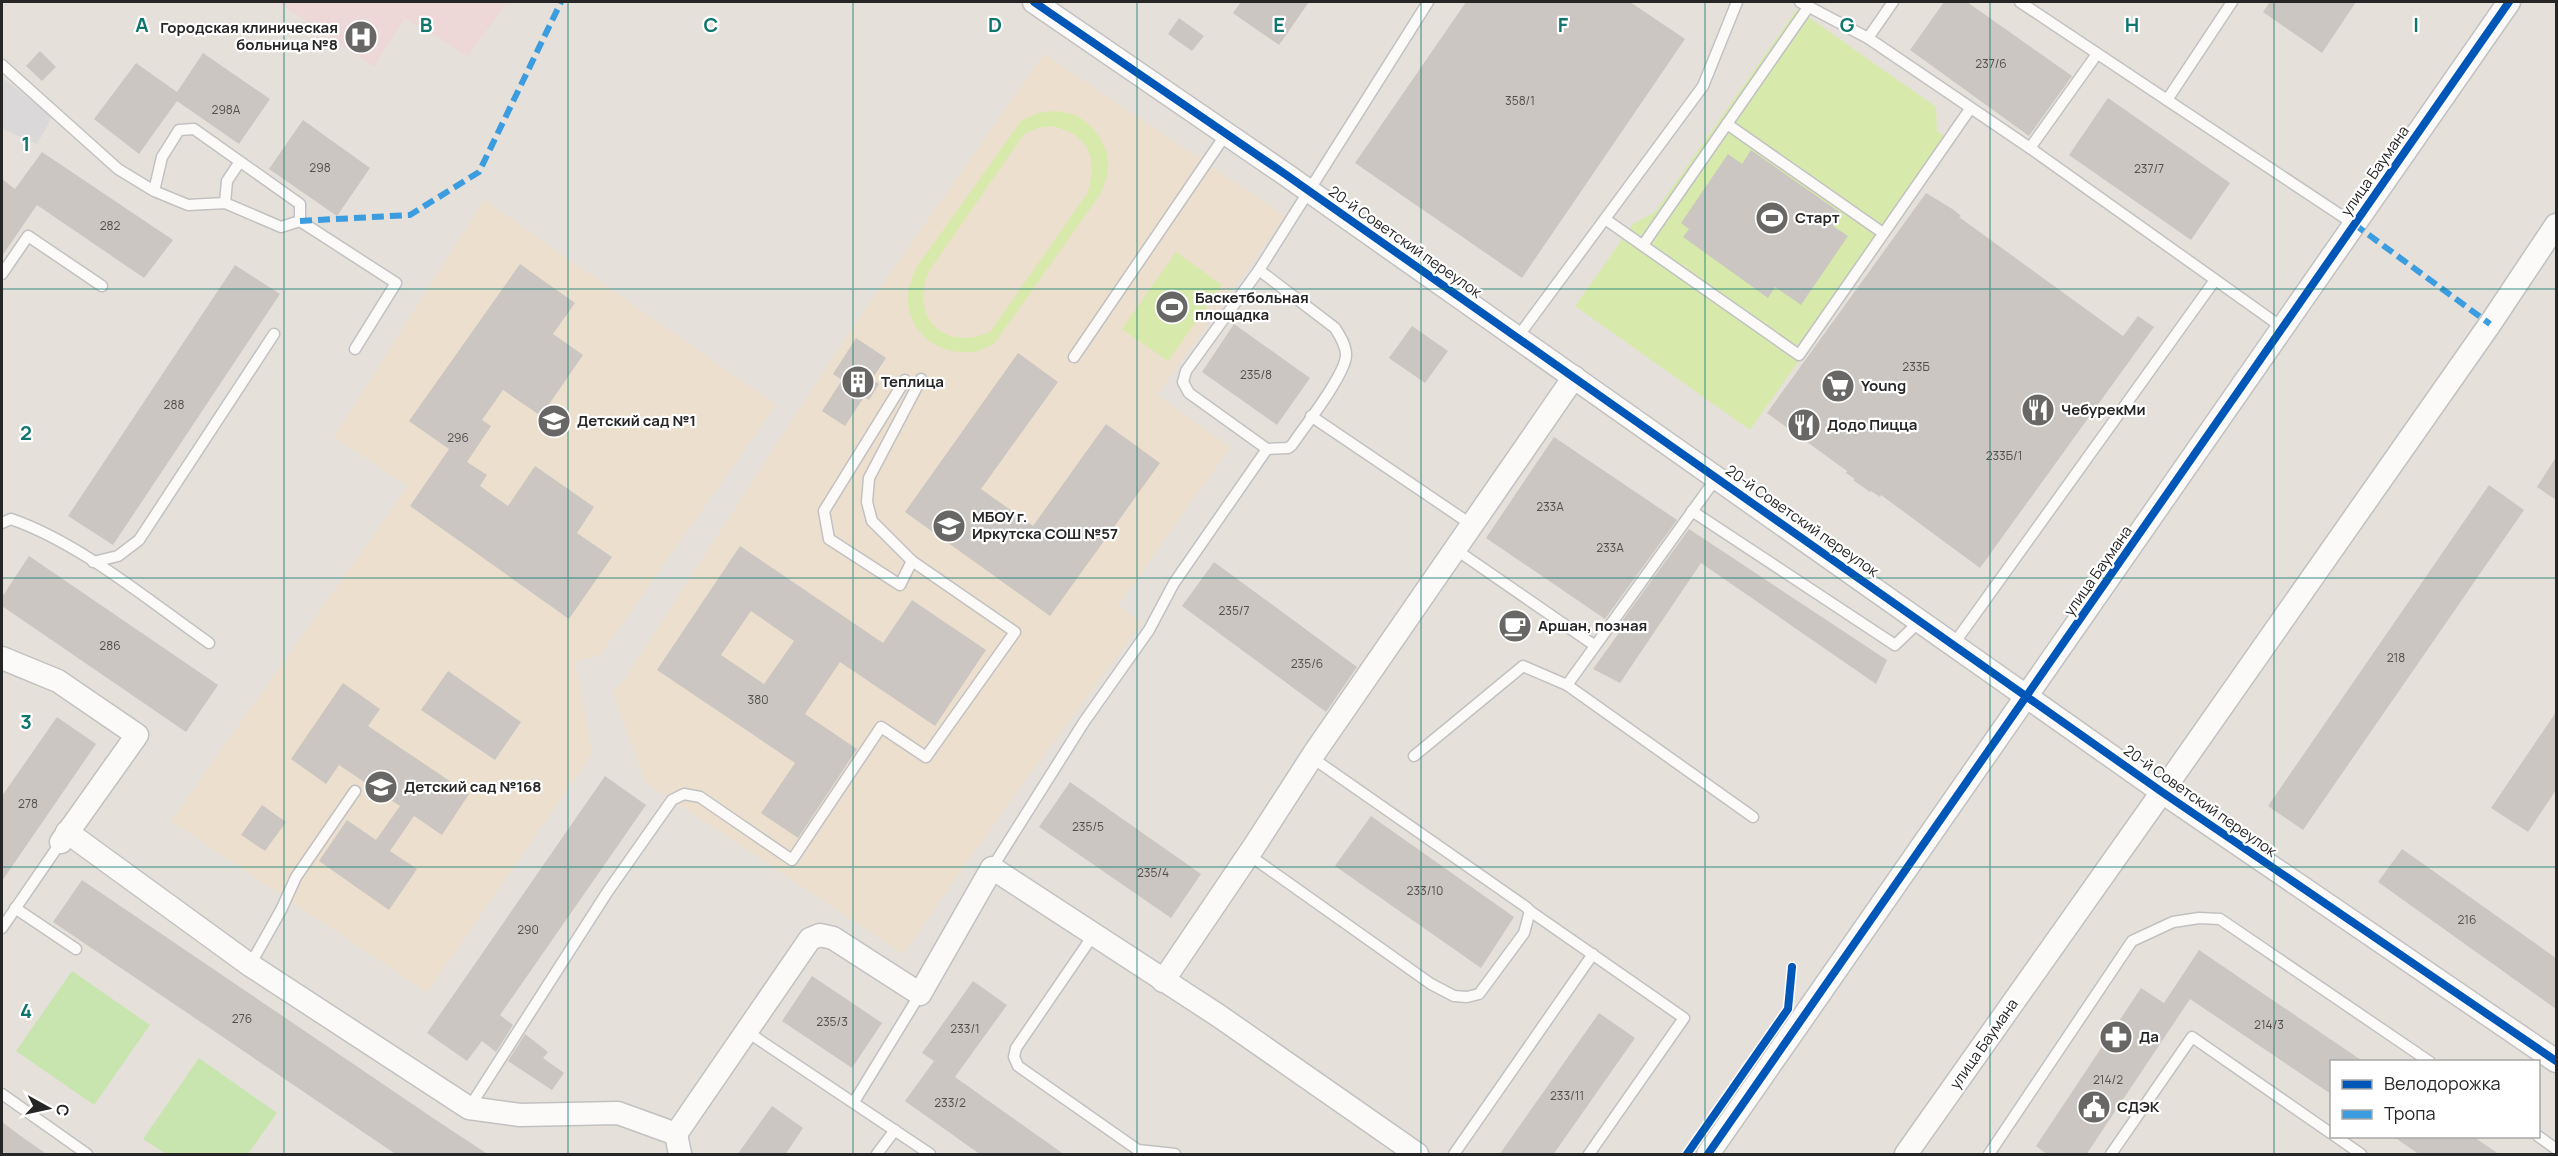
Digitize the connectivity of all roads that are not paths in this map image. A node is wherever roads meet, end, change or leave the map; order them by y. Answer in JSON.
{"nodes":[{"id":1,"x":1034,"y":2,"type":"edge"},
{"id":2,"x":1428,"y":2,"type":"edge"},
{"id":3,"x":1737,"y":2,"type":"edge"},
{"id":4,"x":1893,"y":2,"type":"edge"},
{"id":5,"x":2020,"y":2,"type":"edge"},
{"id":6,"x":2232,"y":2,"type":"edge"},
{"id":7,"x":2509,"y":2,"type":"edge"},
{"id":8,"x":1805,"y":4,"type":"edge"},
{"id":9,"x":1868,"y":38,"type":"junction"},
{"id":10,"x":2097,"y":54,"type":"junction"},
{"id":11,"x":2,"y":66,"type":"edge"},
{"id":12,"x":2167,"y":100,"type":"junction"},
{"id":13,"x":1970,"y":109,"type":"junction"},
{"id":14,"x":1727,"y":124,"type":"junction"},
{"id":15,"x":1226,"y":134,"type":"junction"},
{"id":16,"x":2030,"y":148,"type":"junction"},
{"id":17,"x":239,"y":163,"type":"junction"},
{"id":18,"x":1308,"y":190,"type":"junction"},
{"id":19,"x":154,"y":191,"type":"junction"},
{"id":20,"x":225,"y":203,"type":"junction"},
{"id":21,"x":1605,"y":219,"type":"junction"},
{"id":22,"x":300,"y":221,"type":"junction"},
{"id":23,"x":2354,"y":224,"type":"junction"},
{"id":24,"x":2556,"y":225,"type":"edge"},
{"id":25,"x":1883,"y":233,"type":"junction"},
{"id":26,"x":1643,"y":245,"type":"junction"},
{"id":27,"x":1258,"y":270,"type":"junction"},
{"id":28,"x":2,"y":274,"type":"edge"},
{"id":29,"x":2215,"y":280,"type":"junction"},
{"id":30,"x":102,"y":286,"type":"dead end"},
{"id":31,"x":2283,"y":328,"type":"junction"},
{"id":32,"x":274,"y":334,"type":"dead end"},
{"id":33,"x":1517,"y":338,"type":"junction"},
{"id":34,"x":355,"y":349,"type":"dead end"},
{"id":35,"x":1074,"y":357,"type":"dead end"},
{"id":36,"x":1574,"y":377,"type":"junction"},
{"id":37,"x":905,"y":380,"type":"dead end"},
{"id":38,"x":921,"y":380,"type":"dead end"},
{"id":39,"x":1311,"y":416,"type":"junction"},
{"id":40,"x":1267,"y":449,"type":"junction"},
{"id":41,"x":1716,"y":477,"type":"junction"},
{"id":42,"x":1692,"y":511,"type":"junction"},
{"id":43,"x":2,"y":523,"type":"edge"},
{"id":44,"x":1472,"y":525,"type":"junction"},
{"id":45,"x":1455,"y":549,"type":"junction"},
{"id":46,"x":912,"y":561,"type":"junction"},
{"id":47,"x":93,"y":562,"type":"junction"},
{"id":48,"x":1920,"y":621,"type":"junction"},
{"id":49,"x":209,"y":643,"type":"dead end"},
{"id":50,"x":1594,"y":645,"type":"junction"},
{"id":51,"x":1953,"y":645,"type":"junction"},
{"id":52,"x":2,"y":658,"type":"edge"},
{"id":53,"x":1567,"y":685,"type":"junction"},
{"id":54,"x":2027,"y":696,"type":"junction"},
{"id":55,"x":1414,"y":756,"type":"dead end"},
{"id":56,"x":1311,"y":758,"type":"junction"},
{"id":57,"x":355,"y":791,"type":"dead end"},
{"id":58,"x":2162,"y":792,"type":"junction"},
{"id":59,"x":1753,"y":817,"type":"dead end"},
{"id":60,"x":64,"y":837,"type":"junction"},
{"id":61,"x":1248,"y":855,"type":"junction"},
{"id":62,"x":992,"y":868,"type":"junction"},
{"id":63,"x":15,"y":908,"type":"junction"},
{"id":64,"x":1530,"y":911,"type":"junction"},
{"id":65,"x":2,"y":928,"type":"edge"},
{"id":66,"x":1094,"y":934,"type":"junction"},
{"id":67,"x":76,"y":949,"type":"dead end"},
{"id":68,"x":1593,"y":954,"type":"junction"},
{"id":69,"x":250,"y":965,"type":"junction"},
{"id":70,"x":1163,"y":981,"type":"junction"},
{"id":71,"x":920,"y":994,"type":"junction"},
{"id":72,"x":746,"y":1032,"type":"junction"},
{"id":73,"x":2427,"y":1060,"type":"edge"},
{"id":74,"x":2556,"y":1061,"type":"edge"},
{"id":75,"x":2,"y":1094,"type":"edge"},
{"id":76,"x":854,"y":1102,"type":"junction"},
{"id":77,"x":470,"y":1108,"type":"junction"},
{"id":78,"x":895,"y":1130,"type":"junction"},
{"id":79,"x":2330,"y":1133,"type":"edge"},
{"id":80,"x":2540,"y":1137,"type":"edge"},
{"id":81,"x":2337,"y":1138,"type":"edge"},
{"id":82,"x":678,"y":1144,"type":"edge"},
{"id":83,"x":2556,"y":1149,"type":"edge"},
{"id":84,"x":87,"y":1155,"type":"edge"},
{"id":85,"x":877,"y":1155,"type":"edge"},
{"id":86,"x":930,"y":1155,"type":"edge"},
{"id":87,"x":1175,"y":1155,"type":"edge"},
{"id":88,"x":1418,"y":1155,"type":"edge"},
{"id":89,"x":1454,"y":1155,"type":"edge"},
{"id":90,"x":1589,"y":1155,"type":"edge"},
{"id":91,"x":1708,"y":1155,"type":"edge"},
{"id":92,"x":1906,"y":1155,"type":"edge"},
{"id":93,"x":1989,"y":1155,"type":"edge"},
{"id":94,"x":2111,"y":1155,"type":"edge"},
{"id":95,"x":2361,"y":1155,"type":"edge"}],
"edges":[{"from":1,"to":15,"type":"street","name":"20-й Советский переулок"},
{"from":2,"to":18,"type":"lane"},
{"from":3,"to":21,"type":"lane"},
{"from":4,"to":9,"type":"lane"},
{"from":5,"to":10,"type":"lane"},
{"from":6,"to":12,"type":"lane"},
{"from":7,"to":23,"type":"street","name":"улица Баумана"},
{"from":8,"to":9,"type":"lane"},
{"from":8,"to":14,"type":"lane"},
{"from":9,"to":13,"type":"lane"},
{"from":10,"to":12,"type":"lane"},
{"from":10,"to":16,"type":"lane"},
{"from":11,"to":19,"type":"lane"},
{"from":12,"to":23,"type":"lane"},
{"from":13,"to":16,"type":"lane"},
{"from":13,"to":25,"type":"lane"},
{"from":14,"to":25,"type":"lane"},
{"from":14,"to":26,"type":"lane"},
{"from":15,"to":18,"type":"street","name":"20-й Советский переулок"},
{"from":15,"to":35,"type":"lane"},
{"from":16,"to":29,"type":"lane"},
{"from":17,"to":19,"type":"lane"},
{"from":17,"to":20,"type":"lane"},
{"from":17,"to":22,"type":"lane"},
{"from":18,"to":27,"type":"lane"},
{"from":18,"to":33,"type":"street","name":"20-й Советский переулок"},
{"from":19,"to":20,"type":"lane"},
{"from":20,"to":22,"type":"lane"},
{"from":21,"to":26,"type":"lane"},
{"from":21,"to":33,"type":"lane"},
{"from":22,"to":34,"type":"lane"},
{"from":23,"to":31,"type":"street","name":"улица Баумана"},
{"from":24,"to":58,"type":"street","name":"улица Баумана"},
{"from":25,"to":26,"type":"lane"},
{"from":27,"to":39,"type":"lane"},
{"from":27,"to":40,"type":"lane"},
{"from":28,"to":30,"type":"lane"},
{"from":29,"to":31,"type":"lane"},
{"from":29,"to":51,"type":"lane"},
{"from":31,"to":54,"type":"street","name":"улица Баумана"},
{"from":32,"to":47,"type":"lane"},
{"from":33,"to":36,"type":"street","name":"20-й Советский переулок"},
{"from":36,"to":41,"type":"street","name":"20-й Советский переулок"},
{"from":36,"to":44,"type":"street"},
{"from":37,"to":46,"type":"lane"},
{"from":38,"to":46,"type":"lane"},
{"from":39,"to":40,"type":"lane"},
{"from":39,"to":44,"type":"lane"},
{"from":40,"to":62,"type":"lane"},
{"from":41,"to":42,"type":"lane"},
{"from":41,"to":48,"type":"street","name":"20-й Советский переулок"},
{"from":42,"to":48,"type":"lane"},
{"from":42,"to":50,"type":"lane"},
{"from":43,"to":47,"type":"lane"},
{"from":44,"to":45,"type":"street"},
{"from":45,"to":50,"type":"lane"},
{"from":45,"to":56,"type":"street"},
{"from":46,"to":77,"type":"lane"},
{"from":47,"to":49,"type":"lane"},
{"from":48,"to":51,"type":"street","name":"20-й Советский переулок"},
{"from":50,"to":53,"type":"lane"},
{"from":51,"to":54,"type":"street","name":"20-й Советский переулок"},
{"from":52,"to":60,"type":"street"},
{"from":53,"to":55,"type":"lane"},
{"from":53,"to":59,"type":"lane"},
{"from":54,"to":58,"type":"street","name":"20-й Советский переулок"},
{"from":54,"to":91,"type":"street","name":"улица Баумана"},
{"from":56,"to":61,"type":"street"},
{"from":56,"to":64,"type":"lane"},
{"from":57,"to":69,"type":"lane"},
{"from":58,"to":74,"type":"street","name":"20-й Советский переулок"},
{"from":58,"to":92,"type":"street","name":"улица Баумана"},
{"from":60,"to":63,"type":"lane"},
{"from":60,"to":69,"type":"street"},
{"from":61,"to":64,"type":"lane"},
{"from":61,"to":70,"type":"street"},
{"from":62,"to":66,"type":"street"},
{"from":62,"to":71,"type":"street"},
{"from":63,"to":65,"type":"lane"},
{"from":63,"to":67,"type":"lane"},
{"from":64,"to":68,"type":"lane"},
{"from":66,"to":70,"type":"street"},
{"from":66,"to":87,"type":"lane"},
{"from":68,"to":89,"type":"lane"},
{"from":68,"to":90,"type":"lane"},
{"from":69,"to":77,"type":"street"},
{"from":70,"to":88,"type":"street"},
{"from":71,"to":72,"type":"street"},
{"from":71,"to":76,"type":"lane"},
{"from":72,"to":76,"type":"lane"},
{"from":72,"to":82,"type":"street"},
{"from":73,"to":93,"type":"lane"},
{"from":75,"to":84,"type":"lane"},
{"from":76,"to":78,"type":"lane"},
{"from":77,"to":82,"type":"street"},
{"from":78,"to":85,"type":"lane"},
{"from":78,"to":86,"type":"lane"},
{"from":79,"to":94,"type":"lane"},
{"from":80,"to":83,"type":"lane"},
{"from":81,"to":95,"type":"lane"}]}
